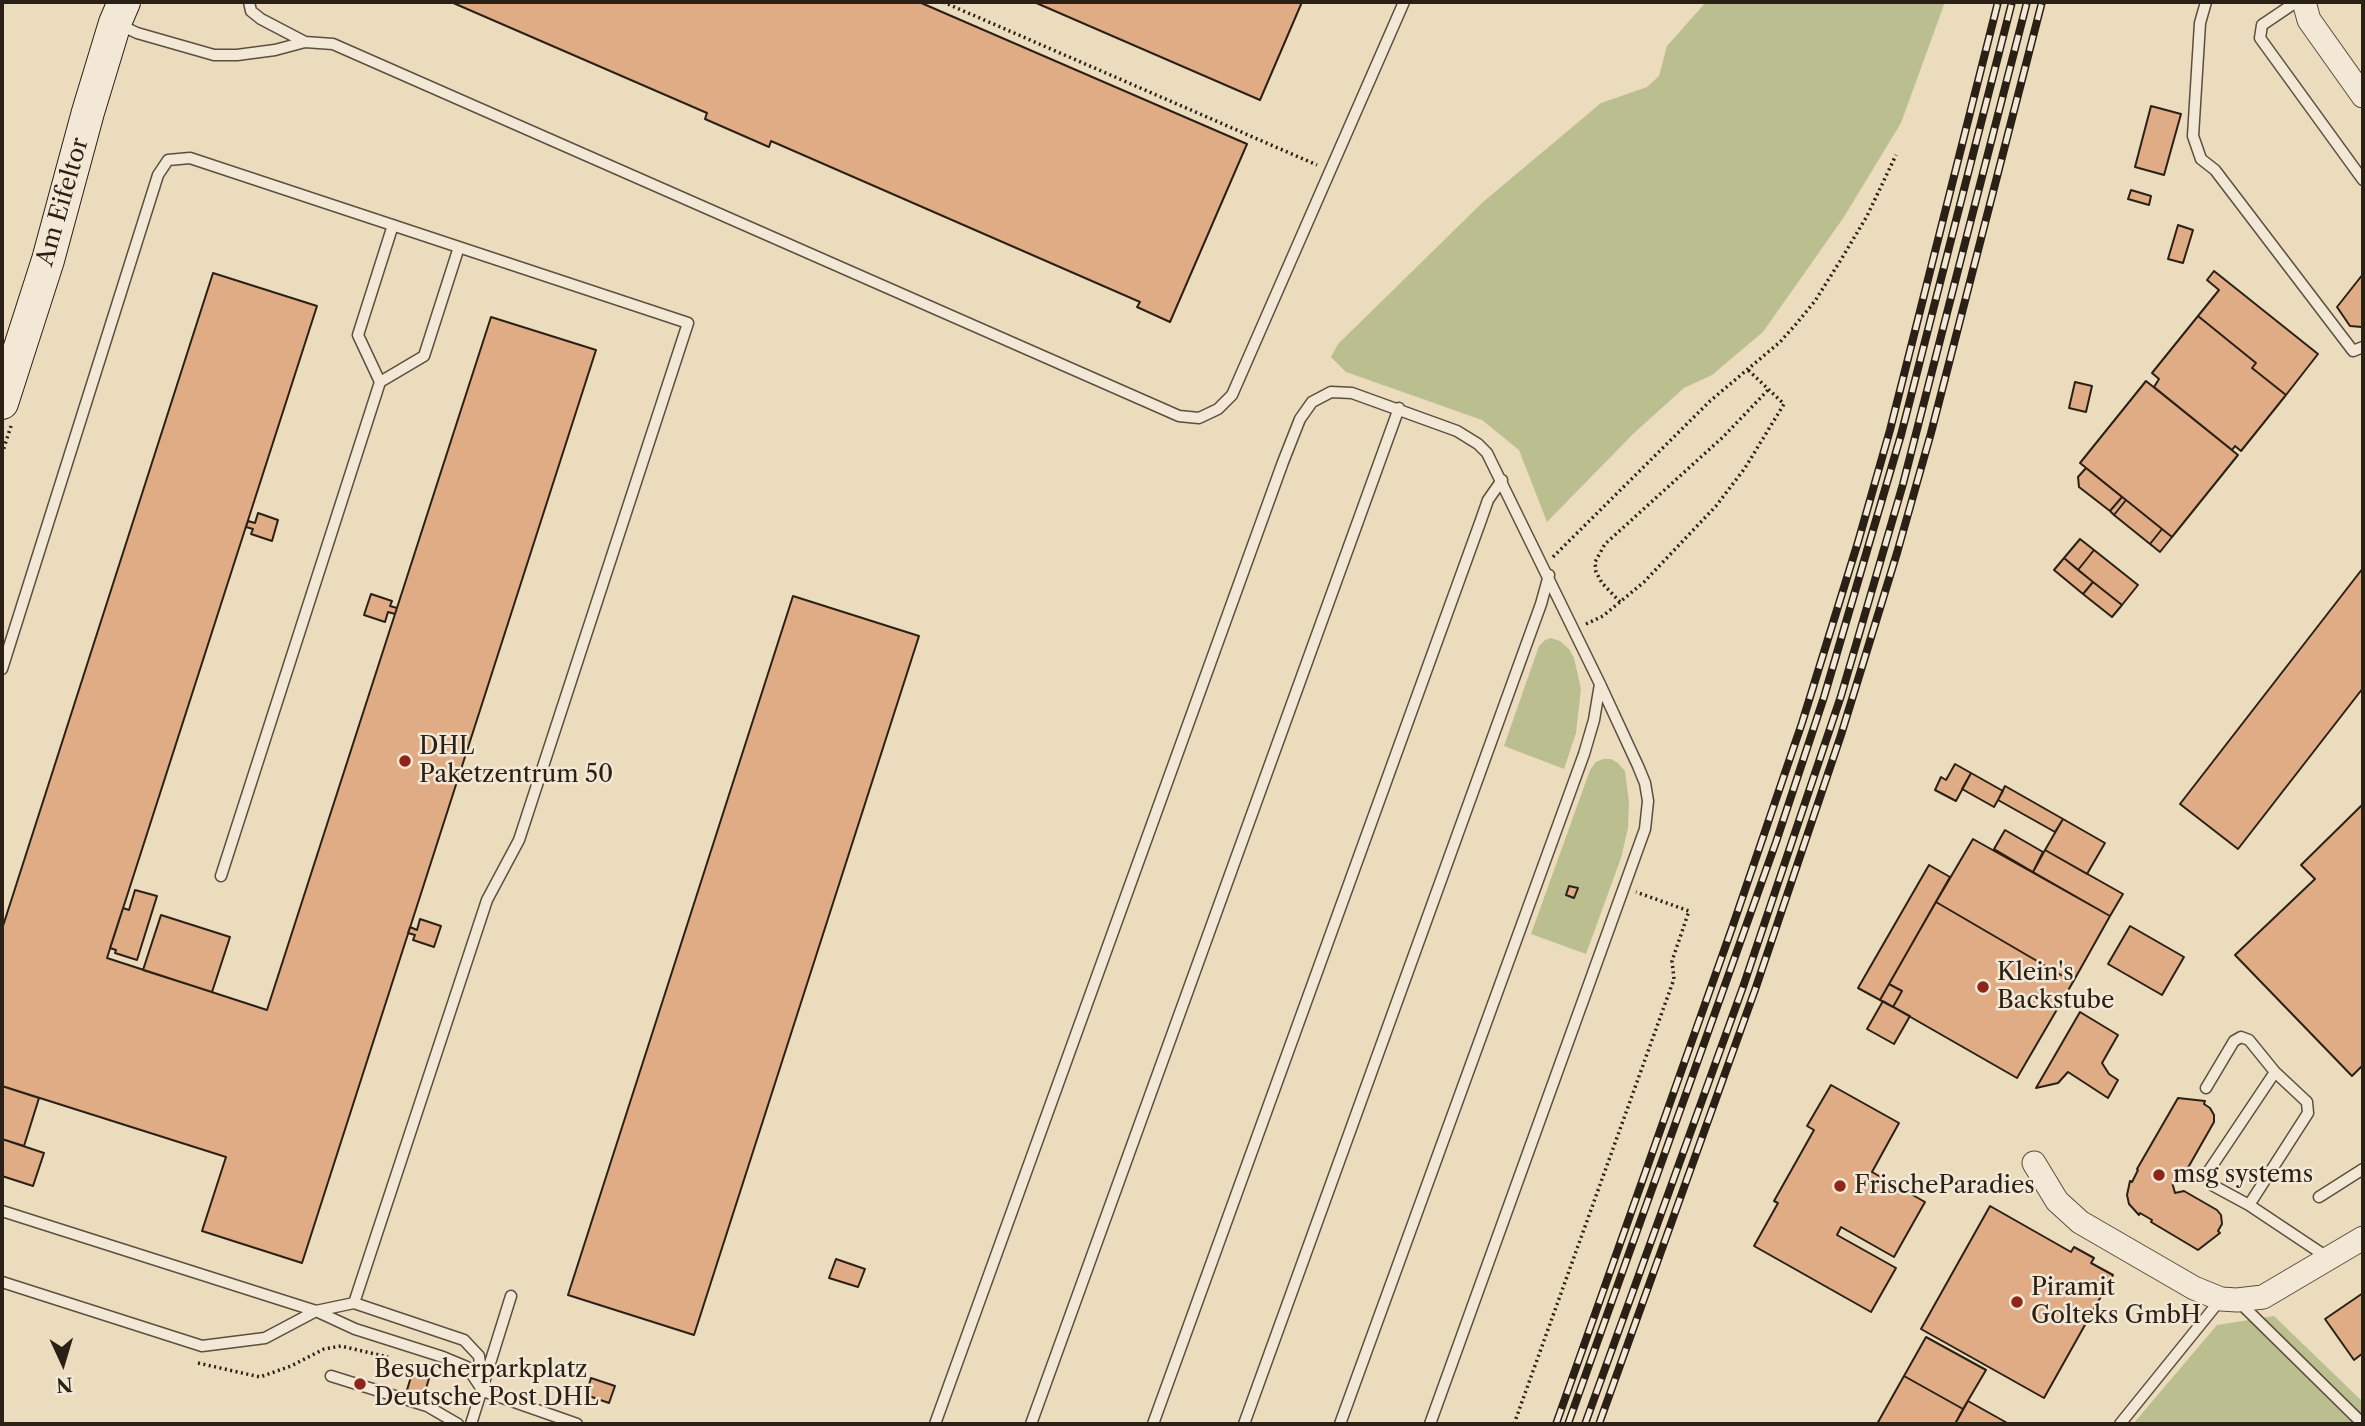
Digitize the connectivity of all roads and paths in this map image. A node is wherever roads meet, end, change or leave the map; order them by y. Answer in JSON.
{"nodes":[{"id":1,"x":249,"y":2,"type":"edge"},
{"id":2,"x":943,"y":2,"type":"edge"},
{"id":3,"x":1404,"y":2,"type":"edge"},
{"id":4,"x":2206,"y":2,"type":"edge"},
{"id":5,"x":2296,"y":2,"type":"edge"},
{"id":6,"x":2305,"y":2,"type":"edge"},
{"id":7,"x":120,"y":12,"type":"edge"},
{"id":8,"x":305,"y":42,"type":"junction"},
{"id":9,"x":2363,"y":96,"type":"edge"},
{"id":10,"x":1896,"y":155,"type":"dead end"},
{"id":11,"x":1330,"y":170,"type":"junction"},
{"id":12,"x":2363,"y":180,"type":"edge"},
{"id":13,"x":393,"y":225,"type":"junction"},
{"id":14,"x":459,"y":247,"type":"junction"},
{"id":15,"x":2363,"y":347,"type":"edge"},
{"id":16,"x":1746,"y":368,"type":"junction"},
{"id":17,"x":380,"y":382,"type":"junction"},
{"id":18,"x":1768,"y":390,"type":"junction"},
{"id":19,"x":2,"y":403,"type":"edge"},
{"id":20,"x":1399,"y":408,"type":"junction"},
{"id":21,"x":1502,"y":480,"type":"junction"},
{"id":22,"x":1547,"y":570,"type":"junction"},
{"id":23,"x":1620,"y":602,"type":"junction"},
{"id":24,"x":1575,"y":630,"type":"junction"},
{"id":25,"x":2,"y":669,"type":"edge"},
{"id":26,"x":1600,"y":684,"type":"junction"},
{"id":27,"x":221,"y":876,"type":"dead end"},
{"id":28,"x":1624,"y":888,"type":"junction"},
{"id":29,"x":2275,"y":1072,"type":"junction"},
{"id":30,"x":2206,"y":1088,"type":"dead end"},
{"id":31,"x":2034,"y":1163,"type":"dead end"},
{"id":32,"x":2363,"y":1169,"type":"edge"},
{"id":33,"x":2319,"y":1197,"type":"dead end"},
{"id":34,"x":2249,"y":1205,"type":"junction"},
{"id":35,"x":2,"y":1211,"type":"edge"},
{"id":36,"x":2363,"y":1238,"type":"edge"},
{"id":37,"x":2330,"y":1259,"type":"junction"},
{"id":38,"x":2,"y":1282,"type":"edge"},
{"id":39,"x":511,"y":1296,"type":"dead end"},
{"id":40,"x":2229,"y":1299,"type":"junction"},
{"id":41,"x":354,"y":1303,"type":"junction"},
{"id":42,"x":316,"y":1311,"type":"junction"},
{"id":43,"x":331,"y":1376,"type":"dead end"},
{"id":44,"x":483,"y":1391,"type":"junction"},
{"id":45,"x":458,"y":1424,"type":"edge"},
{"id":46,"x":471,"y":1424,"type":"edge"},
{"id":47,"x":577,"y":1424,"type":"edge"},
{"id":48,"x":935,"y":1424,"type":"edge"},
{"id":49,"x":1031,"y":1424,"type":"edge"},
{"id":50,"x":1153,"y":1424,"type":"edge"},
{"id":51,"x":1244,"y":1424,"type":"edge"},
{"id":52,"x":1340,"y":1424,"type":"edge"},
{"id":53,"x":1430,"y":1424,"type":"edge"},
{"id":54,"x":1514,"y":1424,"type":"edge"},
{"id":55,"x":2120,"y":1424,"type":"edge"},
{"id":56,"x":2363,"y":1424,"type":"edge"}],
"edges":[{"from":1,"to":8,"type":"lane"},
{"from":2,"to":11,"type":"path"},
{"from":3,"to":11,"type":"lane"},
{"from":4,"to":15,"type":"lane"},
{"from":5,"to":12,"type":"lane"},
{"from":6,"to":9,"type":"street"},
{"from":7,"to":8,"type":"lane"},
{"from":7,"to":19,"type":"main road","name":"Am Eifeltor"},
{"from":8,"to":11,"type":"lane"},
{"from":10,"to":16,"type":"path"},
{"from":13,"to":14,"type":"lane"},
{"from":13,"to":17,"type":"lane"},
{"from":13,"to":25,"type":"lane"},
{"from":14,"to":17,"type":"lane"},
{"from":14,"to":41,"type":"lane"},
{"from":16,"to":18,"type":"path"},
{"from":16,"to":22,"type":"path"},
{"from":17,"to":27,"type":"lane"},
{"from":18,"to":23,"type":"path"},
{"from":18,"to":23,"type":"path"},
{"from":20,"to":21,"type":"lane"},
{"from":20,"to":48,"type":"lane"},
{"from":20,"to":49,"type":"lane"},
{"from":21,"to":22,"type":"lane"},
{"from":21,"to":50,"type":"lane"},
{"from":22,"to":24,"type":"lane"},
{"from":22,"to":51,"type":"lane"},
{"from":23,"to":24,"type":"path"},
{"from":24,"to":26,"type":"lane"},
{"from":26,"to":28,"type":"lane"},
{"from":26,"to":52,"type":"lane"},
{"from":28,"to":53,"type":"lane"},
{"from":28,"to":54,"type":"path"},
{"from":29,"to":30,"type":"lane"},
{"from":29,"to":34,"type":"lane"},
{"from":29,"to":34,"type":"lane"},
{"from":31,"to":40,"type":"street"},
{"from":32,"to":33,"type":"lane"},
{"from":34,"to":37,"type":"lane"},
{"from":35,"to":42,"type":"lane"},
{"from":36,"to":37,"type":"street"},
{"from":37,"to":40,"type":"street"},
{"from":38,"to":42,"type":"lane"},
{"from":39,"to":44,"type":"lane"},
{"from":40,"to":55,"type":"lane"},
{"from":40,"to":56,"type":"lane"},
{"from":41,"to":42,"type":"lane"},
{"from":41,"to":44,"type":"lane"},
{"from":42,"to":44,"type":"lane"},
{"from":43,"to":45,"type":"lane"},
{"from":44,"to":46,"type":"lane"},
{"from":44,"to":47,"type":"lane"}]}
